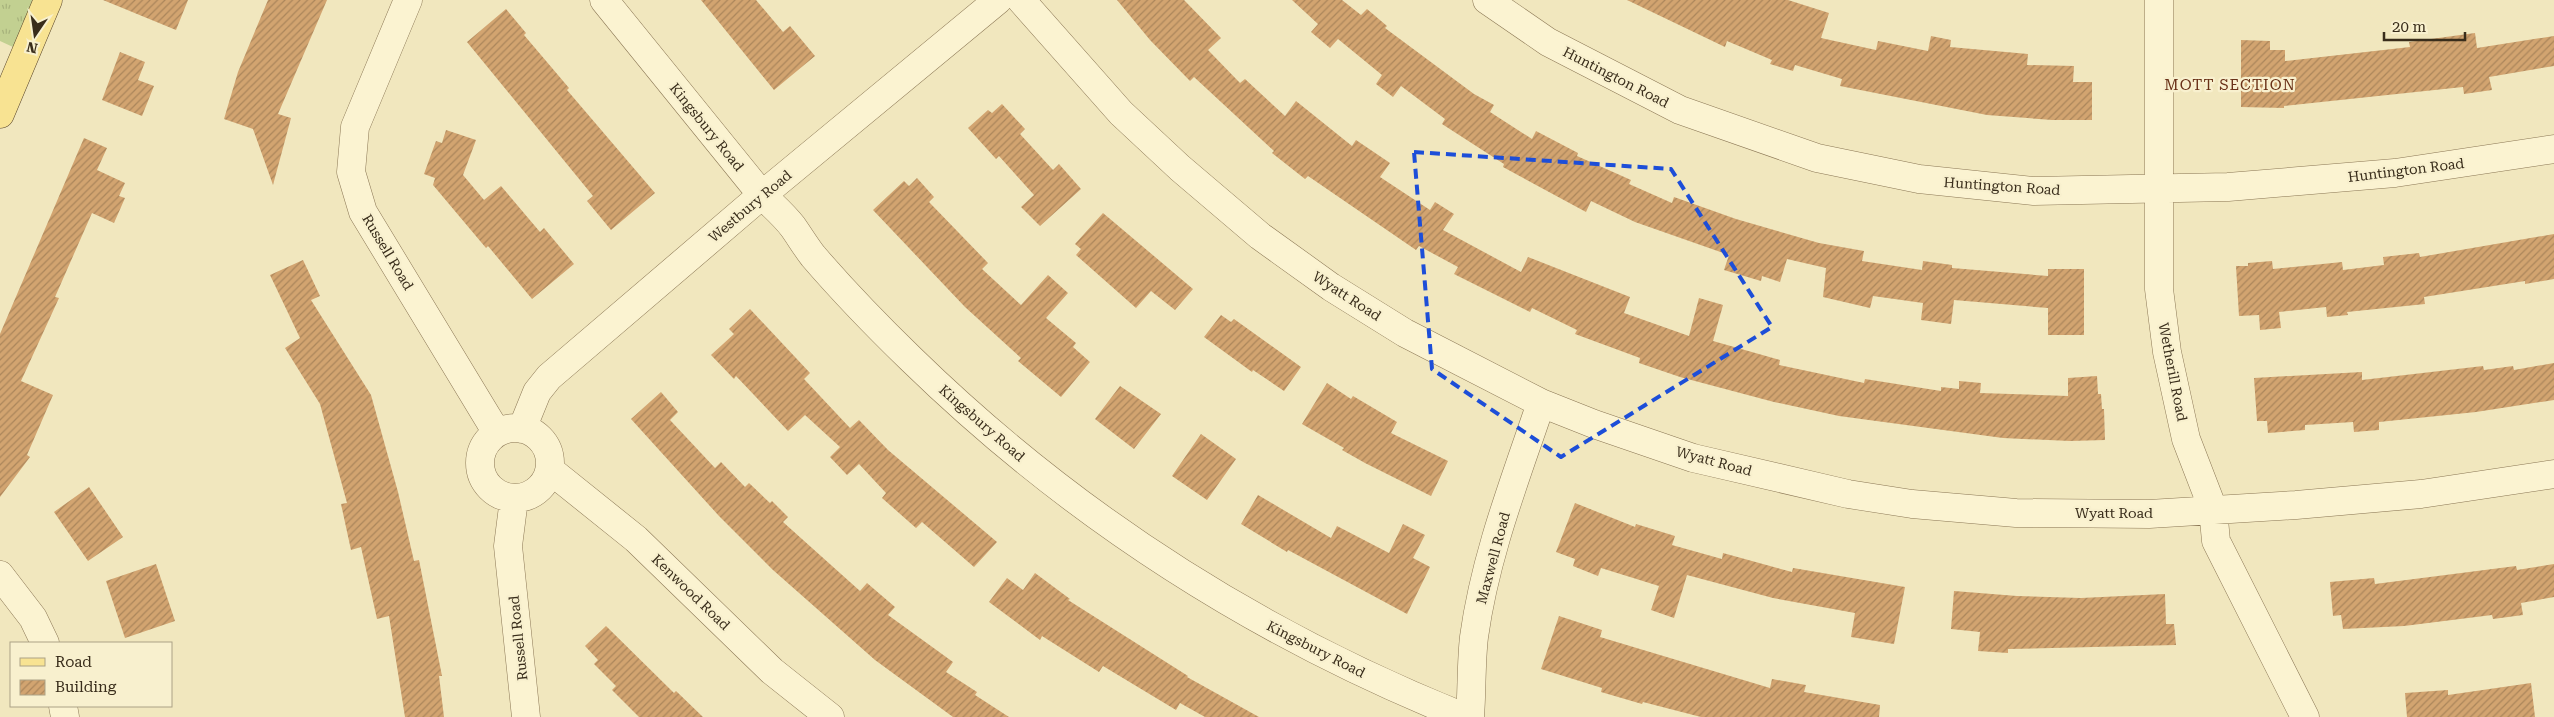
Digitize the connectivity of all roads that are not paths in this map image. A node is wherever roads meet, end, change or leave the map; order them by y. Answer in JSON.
{"nodes":[{"id":1,"x":48,"y":0,"type":"edge"},
{"id":2,"x":408,"y":0,"type":"edge"},
{"id":3,"x":604,"y":0,"type":"edge"},
{"id":4,"x":998,"y":0,"type":"edge"},
{"id":5,"x":1021,"y":0,"type":"edge"},
{"id":6,"x":1487,"y":0,"type":"edge"},
{"id":7,"x":2159,"y":0,"type":"edge"},
{"id":8,"x":0,"y":114,"type":"edge"},
{"id":9,"x":2554,"y":149,"type":"edge"},
{"id":10,"x":2158,"y":188,"type":"junction"},
{"id":11,"x":762,"y":195,"type":"junction"},
{"id":12,"x":1541,"y":403,"type":"junction"},
{"id":13,"x":510,"y":431,"type":"junction"},
{"id":14,"x":550,"y":470,"type":"junction"},
{"id":15,"x":2554,"y":474,"type":"edge"},
{"id":16,"x":514,"y":499,"type":"junction"},
{"id":17,"x":2213,"y":508,"type":"junction"},
{"id":18,"x":0,"y":575,"type":"edge"},
{"id":19,"x":45,"y":642,"type":"edge"},
{"id":20,"x":526,"y":717,"type":"edge"},
{"id":21,"x":830,"y":717,"type":"edge"},
{"id":22,"x":1464,"y":717,"type":"edge"},
{"id":23,"x":1470,"y":717,"type":"edge"},
{"id":24,"x":2305,"y":717,"type":"edge"}],
"edges":[{"from":1,"to":8,"type":"main road"},
{"from":2,"to":13,"type":"street","name":"Russell Road"},
{"from":3,"to":11,"type":"street","name":"Kingsbury Road"},
{"from":4,"to":11,"type":"street","name":"Westbury Road"},
{"from":5,"to":12,"type":"street","name":"Wyatt Road"},
{"from":6,"to":10,"type":"street","name":"Huntington Road"},
{"from":7,"to":10,"type":"street","name":"Wetherill Road"},
{"from":9,"to":10,"type":"street","name":"Huntington Road"},
{"from":10,"to":17,"type":"street","name":"Wetherill Road"},
{"from":11,"to":13,"type":"street","name":"Westbury Road"},
{"from":11,"to":22,"type":"street","name":"Kingsbury Road"},
{"from":12,"to":17,"type":"street","name":"Wyatt Road"},
{"from":12,"to":23,"type":"street","name":"Maxwell Road"},
{"from":13,"to":14,"type":"street","name":"Russell Road"},
{"from":13,"to":16,"type":"street"},
{"from":14,"to":16,"type":"street"},
{"from":14,"to":21,"type":"street","name":"Kenwood Road"},
{"from":15,"to":17,"type":"street","name":"Wyatt Road"},
{"from":16,"to":20,"type":"street","name":"Russell Road"},
{"from":17,"to":24,"type":"street","name":"Wetherill Road"},
{"from":18,"to":19,"type":"street"}]}
